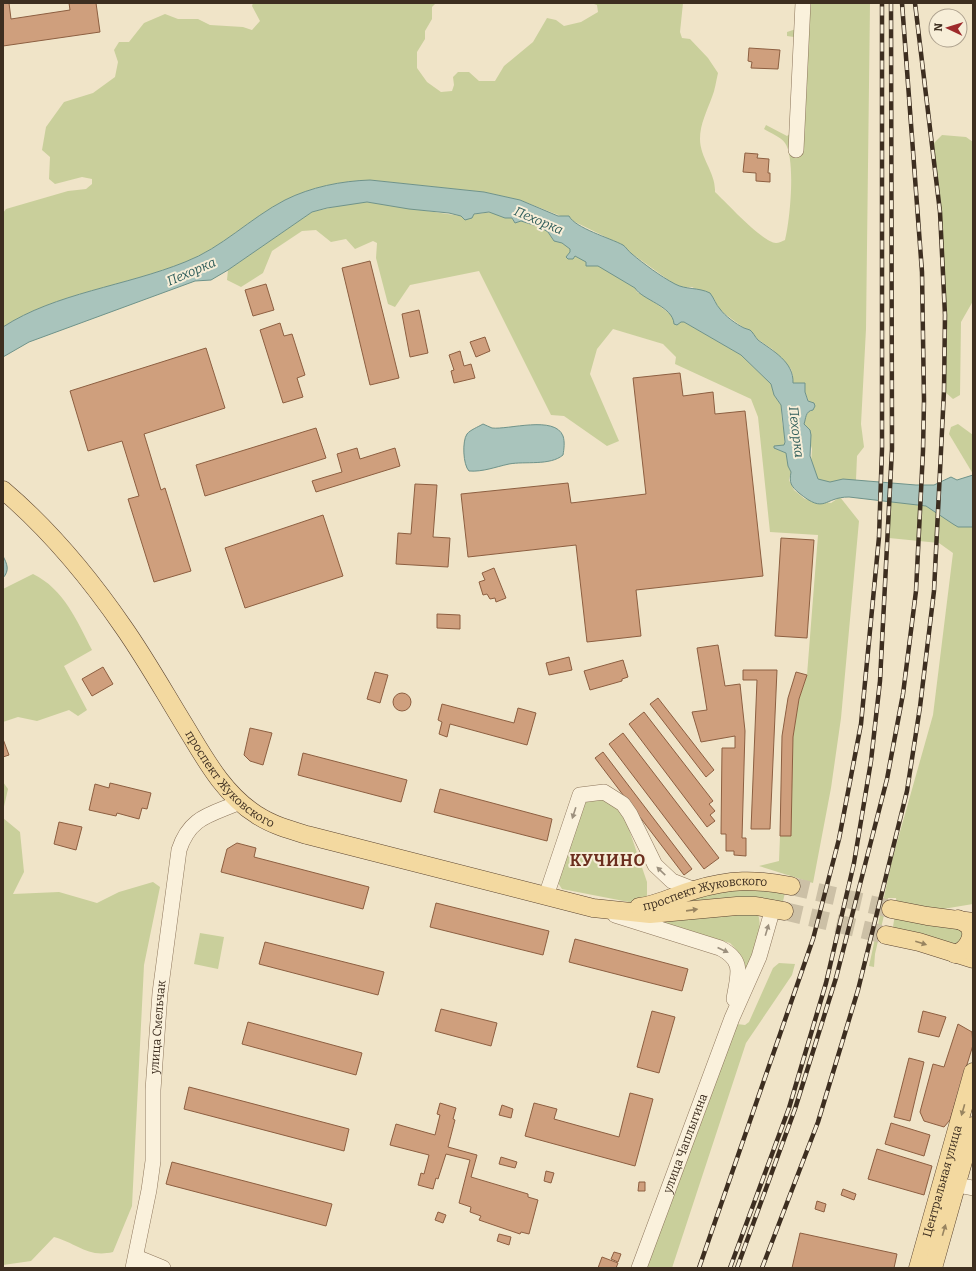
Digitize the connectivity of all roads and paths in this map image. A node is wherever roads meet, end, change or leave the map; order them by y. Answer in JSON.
{"nodes":[{"id":1,"x":803,"y":3,"type":"edge"},
{"id":2,"x":796,"y":150,"type":"dead end"},
{"id":3,"x":3,"y":490,"type":"edge"},
{"id":4,"x":240,"y":802,"type":"junction"},
{"id":5,"x":791,"y":886,"type":"tunnel mouth"},
{"id":6,"x":695,"y":890,"type":"junction"},
{"id":7,"x":546,"y":896,"type":"junction"},
{"id":8,"x":570,"y":903,"type":"junction"},
{"id":9,"x":593,"y":908,"type":"junction"},
{"id":10,"x":891,"y":909,"type":"tunnel mouth"},
{"id":11,"x":778,"y":910,"type":"joint"},
{"id":12,"x":968,"y":918,"type":"edge"},
{"id":13,"x":886,"y":935,"type":"tunnel mouth"},
{"id":14,"x":955,"y":954,"type":"junction"},
{"id":15,"x":973,"y":960,"type":"edge"},
{"id":16,"x":973,"y":972,"type":"edge"},
{"id":17,"x":732,"y":1018,"type":"junction"},
{"id":18,"x":973,"y":1072,"type":"edge"},
{"id":19,"x":973,"y":1126,"type":"edge"},
{"id":20,"x":965,"y":1186,"type":"edge"},
{"id":21,"x":134,"y":1262,"type":"edge"},
{"id":22,"x":163,"y":1268,"type":"edge"},
{"id":23,"x":639,"y":1268,"type":"edge"},
{"id":24,"x":918,"y":1268,"type":"edge"},
{"id":25,"x":933,"y":1268,"type":"edge"}],
"edges":[{"from":1,"to":2,"type":"street"},
{"from":3,"to":4,"type":"main road","name":"проспект Жуковского"},
{"from":4,"to":7,"type":"main road","name":"проспект Жуковского"},
{"from":4,"to":21,"type":"street","name":"улица Смельчак"},
{"from":5,"to":6,"type":"main road","name":"проспект Жуковского"},
{"from":6,"to":7,"type":"street","one_way":true},
{"from":6,"to":8,"type":"main road","name":"проспект Жуковского"},
{"from":7,"to":8,"type":"main road","name":"проспект Жуковского"},
{"from":8,"to":9,"type":"main road","name":"проспект Жуковского"},
{"from":9,"to":11,"type":"main road","name":"проспект Жуковского","one_way":true},
{"from":9,"to":17,"type":"street","name":"улица Чаплыгина","one_way":true},
{"from":10,"to":12,"type":"main road"},
{"from":17,"to":11,"type":"street","name":"улица Чаплыгина","one_way":true},
{"from":12,"to":14,"type":"main road"},
{"from":13,"to":14,"type":"main road","one_way":true},
{"from":14,"to":15,"type":"main road"},
{"from":14,"to":16,"type":"main road"},
{"from":17,"to":23,"type":"street","name":"улица Чаплыгина"},
{"from":18,"to":24,"type":"main road","name":"Центральная улица","one_way":true},
{"from":19,"to":20,"type":"main road","name":"Центральная улица"},
{"from":25,"to":20,"type":"main road","name":"Центральная улица","one_way":true},
{"from":21,"to":22,"type":"street","name":"улица Смельчак"}]}
